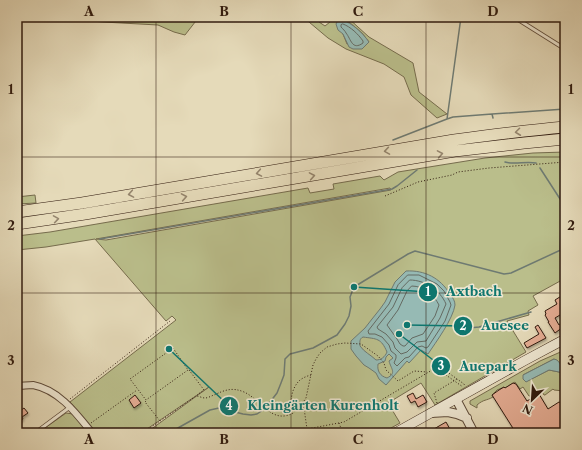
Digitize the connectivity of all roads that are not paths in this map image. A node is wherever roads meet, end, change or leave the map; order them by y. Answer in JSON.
{"nodes":[{"id":1,"x":514,"y":17,"type":"edge"},
{"id":2,"x":565,"y":49,"type":"edge"},
{"id":3,"x":565,"y":127,"type":"edge"},
{"id":4,"x":565,"y":139,"type":"edge"},
{"id":5,"x":17,"y":212,"type":"edge"},
{"id":6,"x":17,"y":224,"type":"edge"},
{"id":7,"x":565,"y":339,"type":"edge"},
{"id":8,"x":17,"y":386,"type":"edge"},
{"id":9,"x":456,"y":399,"type":"junction"},
{"id":10,"x":70,"y":407,"type":"junction"},
{"id":11,"x":430,"y":413,"type":"junction"},
{"id":12,"x":467,"y":418,"type":"junction"},
{"id":13,"x":35,"y":433,"type":"edge"},
{"id":14,"x":92,"y":433,"type":"edge"},
{"id":15,"x":395,"y":433,"type":"edge"},
{"id":16,"x":474,"y":433,"type":"edge"}],
"edges":[{"from":1,"to":2,"type":"lane"},
{"from":3,"to":5,"type":"highway","one_way":true},
{"from":6,"to":4,"type":"highway","one_way":true},
{"from":7,"to":9,"type":"main road"},
{"from":8,"to":10,"type":"street"},
{"from":9,"to":11,"type":"main road"},
{"from":9,"to":12,"type":"street"},
{"from":10,"to":13,"type":"lane"},
{"from":10,"to":14,"type":"street"},
{"from":11,"to":12,"type":"street"},
{"from":11,"to":15,"type":"main road"},
{"from":12,"to":16,"type":"street"}]}
